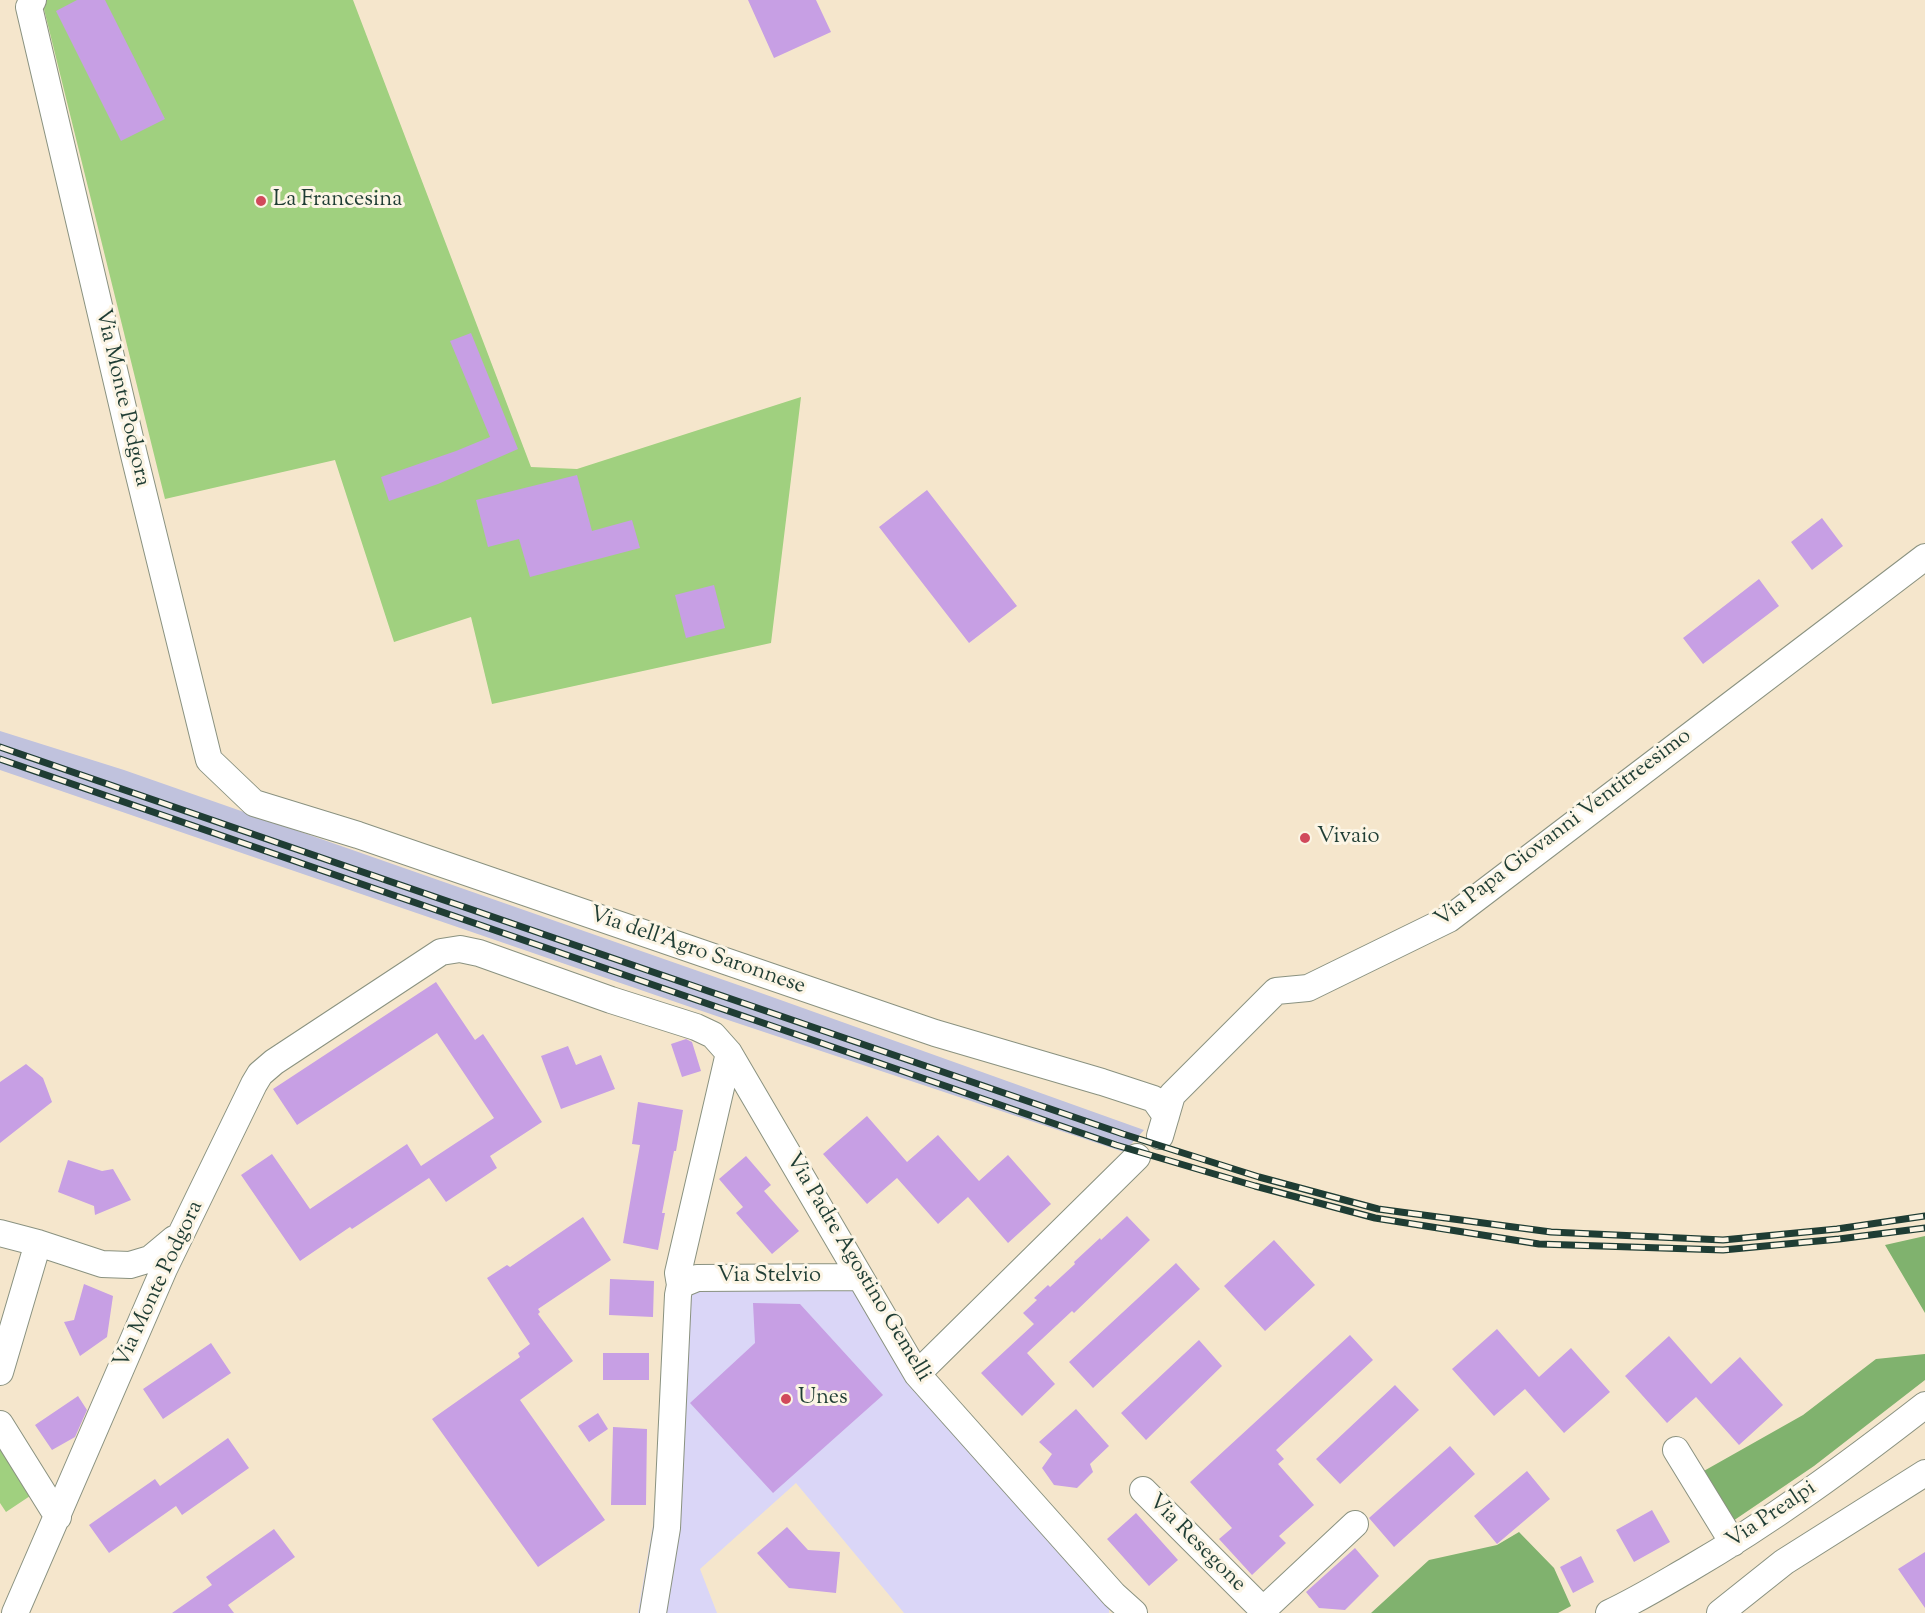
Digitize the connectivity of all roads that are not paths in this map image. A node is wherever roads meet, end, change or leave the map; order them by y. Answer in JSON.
{"nodes":[{"id":1,"x":31,"y":3,"type":"edge"},
{"id":2,"x":1925,"y":557,"type":"edge"},
{"id":3,"x":229,"y":780,"type":"joint"},
{"id":4,"x":721,"y":1044,"type":"junction"},
{"id":5,"x":1163,"y":1126,"type":"joint"},
{"id":6,"x":1137,"y":1157,"type":"dead end"},
{"id":7,"x":184,"y":1231,"type":"junction"},
{"id":8,"x":0,"y":1233,"type":"edge"},
{"id":9,"x":38,"y":1243,"type":"junction"},
{"id":10,"x":859,"y":1277,"type":"junction"},
{"id":11,"x":680,"y":1285,"type":"junction"},
{"id":12,"x":0,"y":1372,"type":"edge"},
{"id":13,"x":917,"y":1374,"type":"junction"},
{"id":14,"x":1925,"y":1405,"type":"edge"},
{"id":15,"x":0,"y":1424,"type":"edge"},
{"id":16,"x":1676,"y":1450,"type":"dead end"},
{"id":17,"x":1925,"y":1473,"type":"edge"},
{"id":18,"x":1143,"y":1490,"type":"dead end"},
{"id":19,"x":58,"y":1517,"type":"junction"},
{"id":20,"x":1355,"y":1524,"type":"dead end"},
{"id":21,"x":1733,"y":1543,"type":"junction"},
{"id":22,"x":1119,"y":1604,"type":"edge"},
{"id":23,"x":15,"y":1613,"type":"edge"},
{"id":24,"x":653,"y":1613,"type":"edge"},
{"id":25,"x":1134,"y":1613,"type":"edge"},
{"id":26,"x":1609,"y":1613,"type":"edge"},
{"id":27,"x":1720,"y":1613,"type":"edge"}],
"edges":[{"from":1,"to":3,"type":"street","name":"Via Monte Podgora"},
{"from":2,"to":5,"type":"street","name":"Via Papa Giovanni Ventitreesimo"},
{"from":3,"to":5,"type":"street","name":"Via dell'Agro Saronnese"},
{"from":4,"to":7,"type":"street","name":"Via Monte Podgora"},
{"from":4,"to":10,"type":"street","name":"Via Padre Agostino Gemelli"},
{"from":4,"to":11,"type":"street"},
{"from":6,"to":13,"type":"street"},
{"from":7,"to":9,"type":"street"},
{"from":7,"to":19,"type":"street","name":"Via Monte Podgora"},
{"from":8,"to":9,"type":"street"},
{"from":9,"to":12,"type":"street"},
{"from":10,"to":11,"type":"street","name":"Via Stelvio"},
{"from":10,"to":13,"type":"street","name":"Via Padre Agostino Gemelli"},
{"from":11,"to":24,"type":"street"},
{"from":13,"to":22,"type":"street","name":"Via Padre Agostino Gemelli"},
{"from":14,"to":21,"type":"street","name":"Via Prealpi"},
{"from":15,"to":19,"type":"street"},
{"from":16,"to":21,"type":"street"},
{"from":17,"to":27,"type":"street"},
{"from":18,"to":20,"type":"street","name":"Via Resegone"},
{"from":19,"to":23,"type":"street","name":"Via Monte Podgora"},
{"from":21,"to":26,"type":"street","name":"Via Prealpi"},
{"from":22,"to":25,"type":"street","name":"Via Padre Agostino Gemelli"}]}
